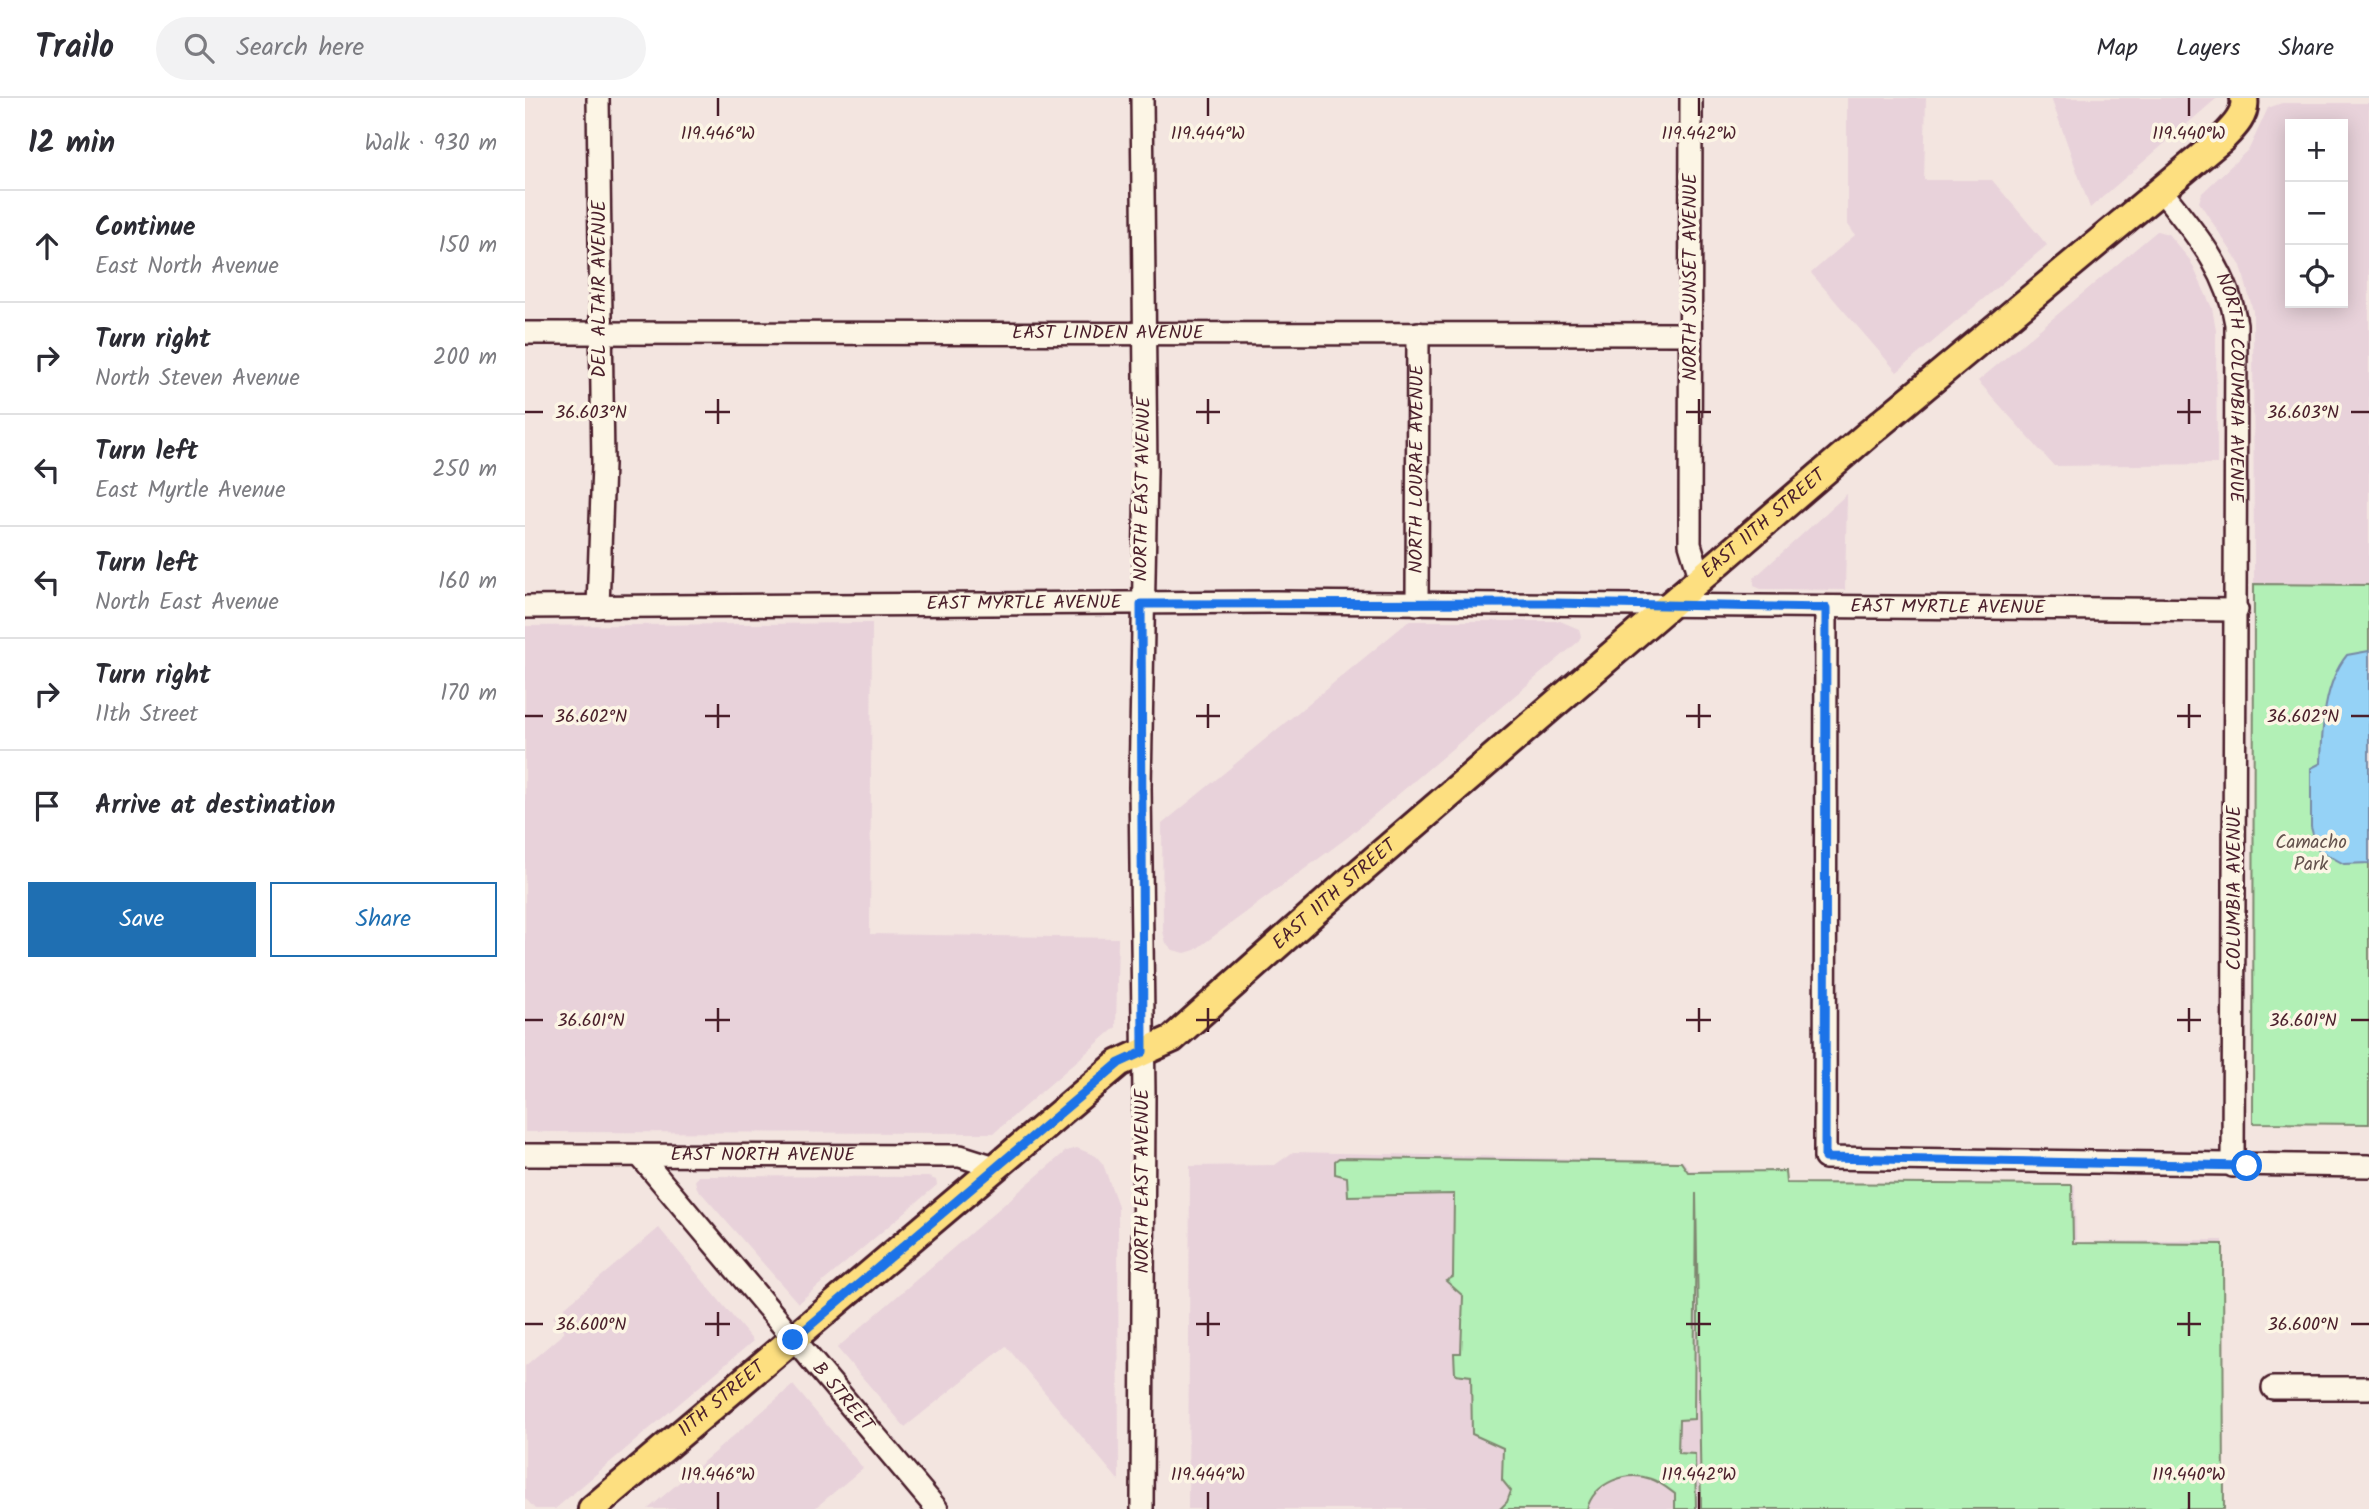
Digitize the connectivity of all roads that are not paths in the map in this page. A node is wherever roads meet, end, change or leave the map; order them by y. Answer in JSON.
{"nodes":[{"id":1,"x":598,"y":98,"type":"edge"},
{"id":2,"x":1142,"y":98,"type":"edge"},
{"id":3,"x":1691,"y":98,"type":"edge"},
{"id":4,"x":2244,"y":98,"type":"edge"},
{"id":5,"x":2160,"y":189,"type":"junction"},
{"id":6,"x":1142,"y":332,"type":"junction"},
{"id":7,"x":525,"y":333,"type":"edge"},
{"id":8,"x":599,"y":333,"type":"junction"},
{"id":9,"x":1418,"y":333,"type":"junction"},
{"id":10,"x":1691,"y":334,"type":"junction"},
{"id":11,"x":1702,"y":580,"type":"junction"},
{"id":12,"x":1141,"y":604,"type":"junction"},
{"id":13,"x":1416,"y":604,"type":"junction"},
{"id":14,"x":525,"y":607,"type":"edge"},
{"id":15,"x":598,"y":607,"type":"junction"},
{"id":16,"x":1671,"y":607,"type":"junction"},
{"id":17,"x":1826,"y":608,"type":"junction"},
{"id":18,"x":2237,"y":610,"type":"junction"},
{"id":19,"x":1143,"y":1052,"type":"junction"},
{"id":20,"x":525,"y":1155,"type":"edge"},
{"id":21,"x":640,"y":1156,"type":"junction"},
{"id":22,"x":2233,"y":1166,"type":"junction"},
{"id":23,"x":2369,"y":1166,"type":"edge"},
{"id":24,"x":998,"y":1168,"type":"junction"},
{"id":25,"x":793,"y":1340,"type":"junction"},
{"id":26,"x":2273,"y":1388,"type":"dead end"},
{"id":27,"x":2369,"y":1388,"type":"edge"},
{"id":28,"x":592,"y":1509,"type":"edge"},
{"id":29,"x":937,"y":1509,"type":"edge"},
{"id":30,"x":1142,"y":1509,"type":"edge"}],
"edges":[{"from":1,"to":8,"type":"street","name":"DEL ALTAIR AVENUE"},
{"from":2,"to":6,"type":"street","name":"NORTH EAST AVENUE"},
{"from":3,"to":10,"type":"street","name":"NORTH SUNSET AVENUE"},
{"from":4,"to":5,"type":"main road","name":"EAST 11TH STREET"},
{"from":5,"to":11,"type":"main road","name":"EAST 11TH STREET"},
{"from":5,"to":18,"type":"street","name":"NORTH COLUMBIA AVENUE"},
{"from":6,"to":8,"type":"street","name":"EAST LINDEN AVENUE"},
{"from":6,"to":9,"type":"street","name":"EAST LINDEN AVENUE"},
{"from":6,"to":12,"type":"street","name":"NORTH EAST AVENUE"},
{"from":7,"to":8,"type":"street","name":"EAST LINDEN AVENUE"},
{"from":8,"to":15,"type":"street","name":"DEL ALTAIR AVENUE"},
{"from":9,"to":10,"type":"street","name":"EAST LINDEN AVENUE"},
{"from":9,"to":13,"type":"street","name":"NORTH LOURAE AVENUE"},
{"from":10,"to":11,"type":"street","name":"NORTH SUNSET AVENUE"},
{"from":11,"to":16,"type":"main road","name":"EAST 11TH STREET"},
{"from":12,"to":13,"type":"street","name":"EAST MYRTLE AVENUE"},
{"from":12,"to":15,"type":"street","name":"EAST MYRTLE AVENUE"},
{"from":12,"to":19,"type":"street","name":"NORTH EAST AVENUE"},
{"from":13,"to":16,"type":"street","name":"EAST MYRTLE AVENUE"},
{"from":14,"to":15,"type":"street","name":"EAST MYRTLE AVENUE"},
{"from":16,"to":17,"type":"street","name":"EAST MYRTLE AVENUE"},
{"from":16,"to":19,"type":"main road","name":"EAST 11TH STREET"},
{"from":17,"to":18,"type":"street","name":"EAST MYRTLE AVENUE"},
{"from":17,"to":22,"type":"street"},
{"from":18,"to":22,"type":"street","name":"COLUMBIA AVENUE"},
{"from":19,"to":24,"type":"main road","name":"11TH STREET"},
{"from":19,"to":30,"type":"street","name":"NORTH EAST AVENUE"},
{"from":20,"to":21,"type":"street","name":"EAST NORTH AVENUE"},
{"from":21,"to":24,"type":"street","name":"EAST NORTH AVENUE"},
{"from":21,"to":25,"type":"street","name":"B STREET"},
{"from":22,"to":23,"type":"street"},
{"from":24,"to":25,"type":"main road","name":"11TH STREET"},
{"from":25,"to":28,"type":"main road","name":"11TH STREET"},
{"from":25,"to":29,"type":"street","name":"B STREET"},
{"from":26,"to":27,"type":"street"}]}
